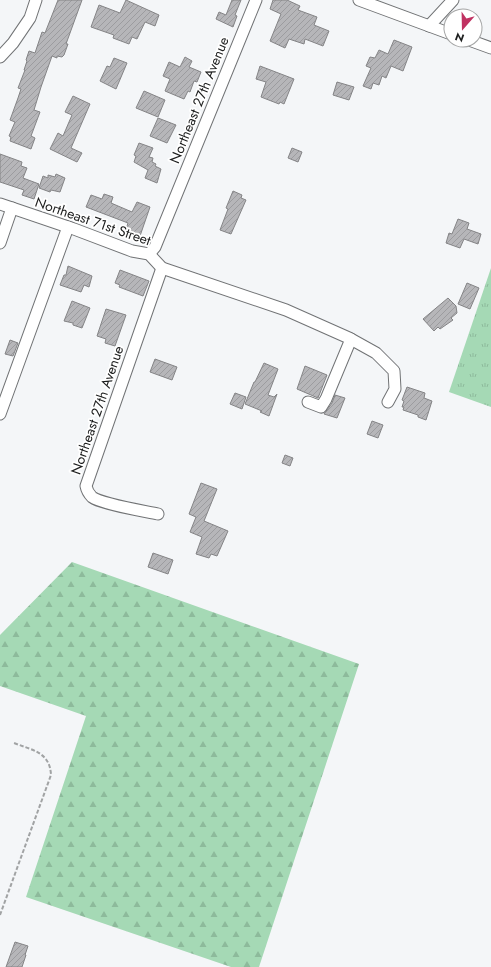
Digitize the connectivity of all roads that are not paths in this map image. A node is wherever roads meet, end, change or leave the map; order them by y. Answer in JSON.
{"nodes":[{"id":1,"x":256,"y":0,"type":"edge"},
{"id":2,"x":358,"y":0,"type":"edge"},
{"id":3,"x":453,"y":0,"type":"edge"},
{"id":4,"x":32,"y":1,"type":"edge"},
{"id":5,"x":429,"y":26,"type":"junction"},
{"id":6,"x":443,"y":31,"type":"edge"},
{"id":7,"x":0,"y":57,"type":"edge"},
{"id":8,"x":0,"y":204,"type":"edge"},
{"id":9,"x":12,"y":208,"type":"junction"},
{"id":10,"x":68,"y":227,"type":"junction"},
{"id":11,"x":0,"y":243,"type":"edge"},
{"id":12,"x":149,"y":254,"type":"junction"},
{"id":13,"x":162,"y":268,"type":"junction"},
{"id":14,"x":351,"y":339,"type":"junction"},
{"id":15,"x":308,"y":402,"type":"dead end"},
{"id":16,"x":388,"y":402,"type":"dead end"},
{"id":17,"x":0,"y":414,"type":"edge"},
{"id":18,"x":158,"y":514,"type":"dead end"}],
"edges":[{"from":1,"to":12,"type":"street","name":"Northeast 27th Avenue"},
{"from":2,"to":5,"type":"street"},
{"from":3,"to":5,"type":"street"},
{"from":4,"to":7,"type":"street"},
{"from":5,"to":6,"type":"street"},
{"from":8,"to":9,"type":"street","name":"Northeast 71st Street"},
{"from":9,"to":10,"type":"street","name":"Northeast 71st Street"},
{"from":9,"to":11,"type":"street"},
{"from":10,"to":12,"type":"street","name":"Northeast 71st Street"},
{"from":10,"to":17,"type":"street"},
{"from":12,"to":13,"type":"street","name":"Northeast 71st Street"},
{"from":13,"to":14,"type":"street","name":"Northeast 71st Street"},
{"from":13,"to":18,"type":"street","name":"Northeast 27th Avenue"},
{"from":14,"to":15,"type":"street"},
{"from":14,"to":16,"type":"street","name":"Northeast 71st Street"}]}
